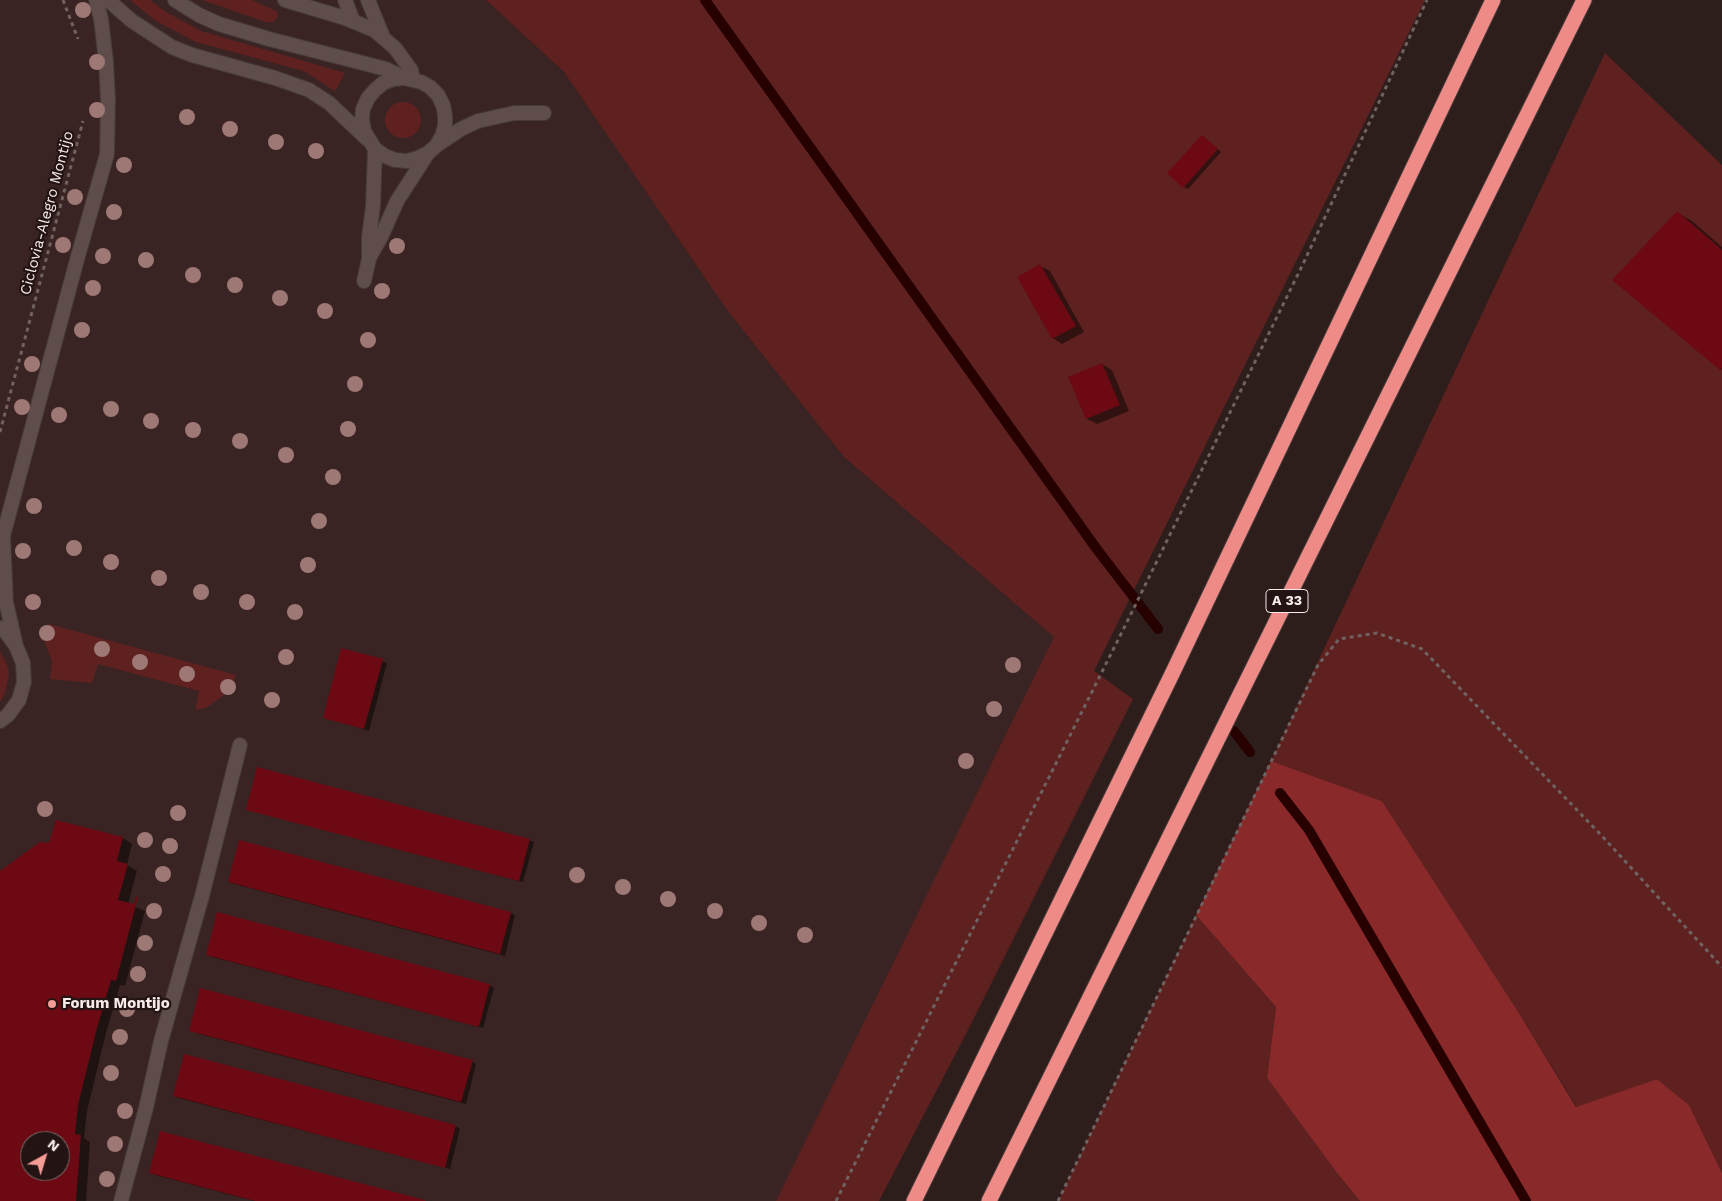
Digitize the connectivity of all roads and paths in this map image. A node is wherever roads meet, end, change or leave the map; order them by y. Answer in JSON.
{"nodes":[{"id":1,"x":63,"y":0,"type":"edge"},
{"id":2,"x":96,"y":0,"type":"edge"},
{"id":3,"x":108,"y":0,"type":"edge"},
{"id":4,"x":175,"y":0,"type":"edge"},
{"id":5,"x":344,"y":0,"type":"edge"},
{"id":6,"x":368,"y":0,"type":"edge"},
{"id":7,"x":1427,"y":0,"type":"edge"},
{"id":8,"x":1493,"y":0,"type":"edge"},
{"id":9,"x":1584,"y":0,"type":"edge"},
{"id":10,"x":289,"y":1,"type":"edge"},
{"id":11,"x":317,"y":3,"type":"edge"},
{"id":12,"x":353,"y":21,"type":"junction"},
{"id":13,"x":383,"y":37,"type":"junction"},
{"id":14,"x":79,"y":41,"type":"dead end"},
{"id":15,"x":409,"y":78,"type":"junction"},
{"id":16,"x":544,"y":113,"type":"dead end"},
{"id":17,"x":85,"y":114,"type":"dead end"},
{"id":18,"x":372,"y":145,"type":"junction"},
{"id":19,"x":432,"y":149,"type":"junction"},
{"id":20,"x":369,"y":259,"type":"junction"},
{"id":21,"x":364,"y":281,"type":"dead end"},
{"id":22,"x":0,"y":432,"type":"edge"},
{"id":23,"x":2,"y":538,"type":"edge"},
{"id":24,"x":0,"y":628,"type":"edge"},
{"id":25,"x":16,"y":646,"type":"junction"},
{"id":26,"x":0,"y":721,"type":"edge"},
{"id":27,"x":240,"y":745,"type":"dead end"},
{"id":28,"x":1722,"y":967,"type":"edge"},
{"id":29,"x":121,"y":1201,"type":"edge"},
{"id":30,"x":836,"y":1201,"type":"edge"},
{"id":31,"x":914,"y":1201,"type":"edge"},
{"id":32,"x":989,"y":1201,"type":"edge"},
{"id":33,"x":1058,"y":1201,"type":"edge"}],
"edges":[{"from":1,"to":14,"type":"path"},
{"from":2,"to":23,"type":"lane"},
{"from":3,"to":18,"type":"lane"},
{"from":4,"to":15,"type":"lane"},
{"from":5,"to":12,"type":"lane"},
{"from":6,"to":13,"type":"lane"},
{"from":7,"to":30,"type":"path"},
{"from":8,"to":31,"type":"highway"},
{"from":9,"to":32,"type":"highway","number":"A 33"},
{"from":10,"to":11,"type":"lane"},
{"from":11,"to":12,"type":"lane"},
{"from":12,"to":13,"type":"lane"},
{"from":13,"to":15,"type":"lane"},
{"from":15,"to":18,"type":"lane"},
{"from":15,"to":19,"type":"lane"},
{"from":16,"to":19,"type":"lane"},
{"from":17,"to":22,"type":"path","name":"Ciclovia-Alegro Montijo"},
{"from":18,"to":19,"type":"lane"},
{"from":18,"to":20,"type":"lane"},
{"from":19,"to":20,"type":"lane"},
{"from":20,"to":21,"type":"lane"},
{"from":23,"to":25,"type":"lane"},
{"from":24,"to":25,"type":"lane"},
{"from":25,"to":26,"type":"lane"},
{"from":27,"to":29,"type":"lane"},
{"from":28,"to":33,"type":"path"}]}
